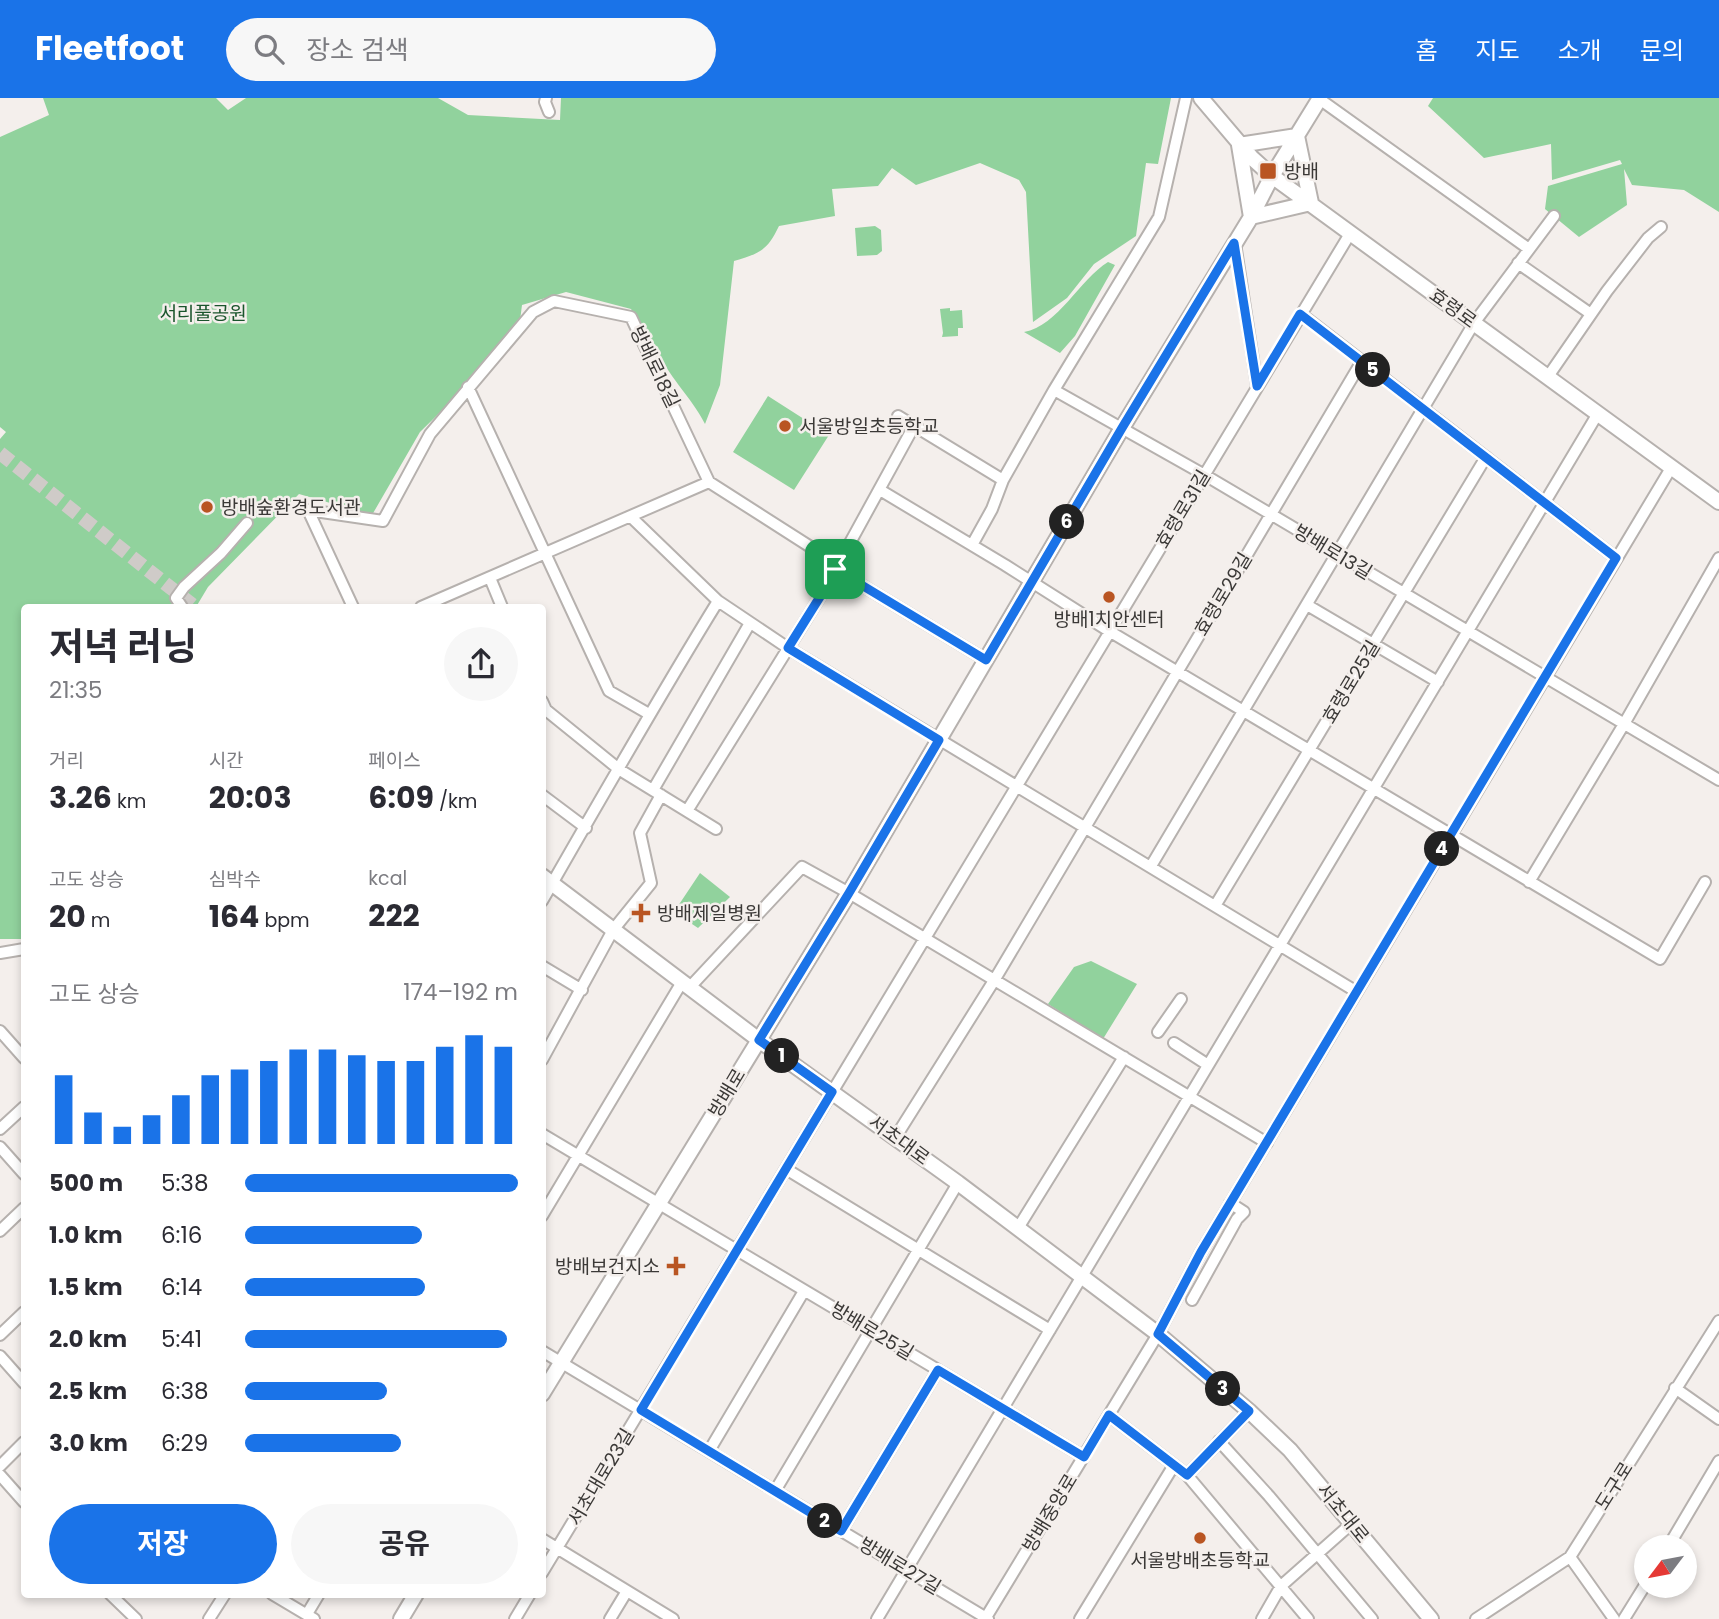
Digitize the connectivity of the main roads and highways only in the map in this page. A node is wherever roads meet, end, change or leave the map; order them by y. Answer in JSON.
{"nodes":[{"id":1,"x":1201,"y":98,"type":"edge"},
{"id":2,"x":1319,"y":98,"type":"edge"},
{"id":3,"x":1297,"y":136,"type":"junction"},
{"id":4,"x":1239,"y":145,"type":"junction"},
{"id":5,"x":1272,"y":176,"type":"junction"},
{"id":6,"x":1311,"y":203,"type":"junction"},
{"id":7,"x":1251,"y":217,"type":"junction"},
{"id":8,"x":1719,"y":502,"type":"edge"},
{"id":9,"x":547,"y":880,"type":"edge"},
{"id":10,"x":759,"y":1040,"type":"junction"},
{"id":11,"x":546,"y":1389,"type":"edge"},
{"id":12,"x":414,"y":1598,"type":"edge"},
{"id":13,"x":401,"y":1619,"type":"edge"},
{"id":14,"x":1431,"y":1619,"type":"edge"}],
"edges":[{"from":1,"to":4,"type":"main road","name":"효령로"},
{"from":2,"to":3,"type":"main road","name":"방배로"},
{"from":3,"to":4,"type":"main road"},
{"from":3,"to":5,"type":"main road","name":"방배로"},
{"from":3,"to":6,"type":"main road"},
{"from":4,"to":5,"type":"main road","name":"효령로"},
{"from":4,"to":7,"type":"main road"},
{"from":5,"to":6,"type":"main road","name":"효령로"},
{"from":5,"to":7,"type":"main road","name":"방배로"},
{"from":6,"to":7,"type":"main road"},
{"from":6,"to":8,"type":"main road","name":"효령로"},
{"from":7,"to":10,"type":"main road","name":"방배로"},
{"from":9,"to":10,"type":"main road","name":"서초대로"},
{"from":10,"to":11,"type":"main road","name":"방배로"},
{"from":10,"to":14,"type":"main road","name":"서초대로"},
{"from":12,"to":13,"type":"main road"}]}
